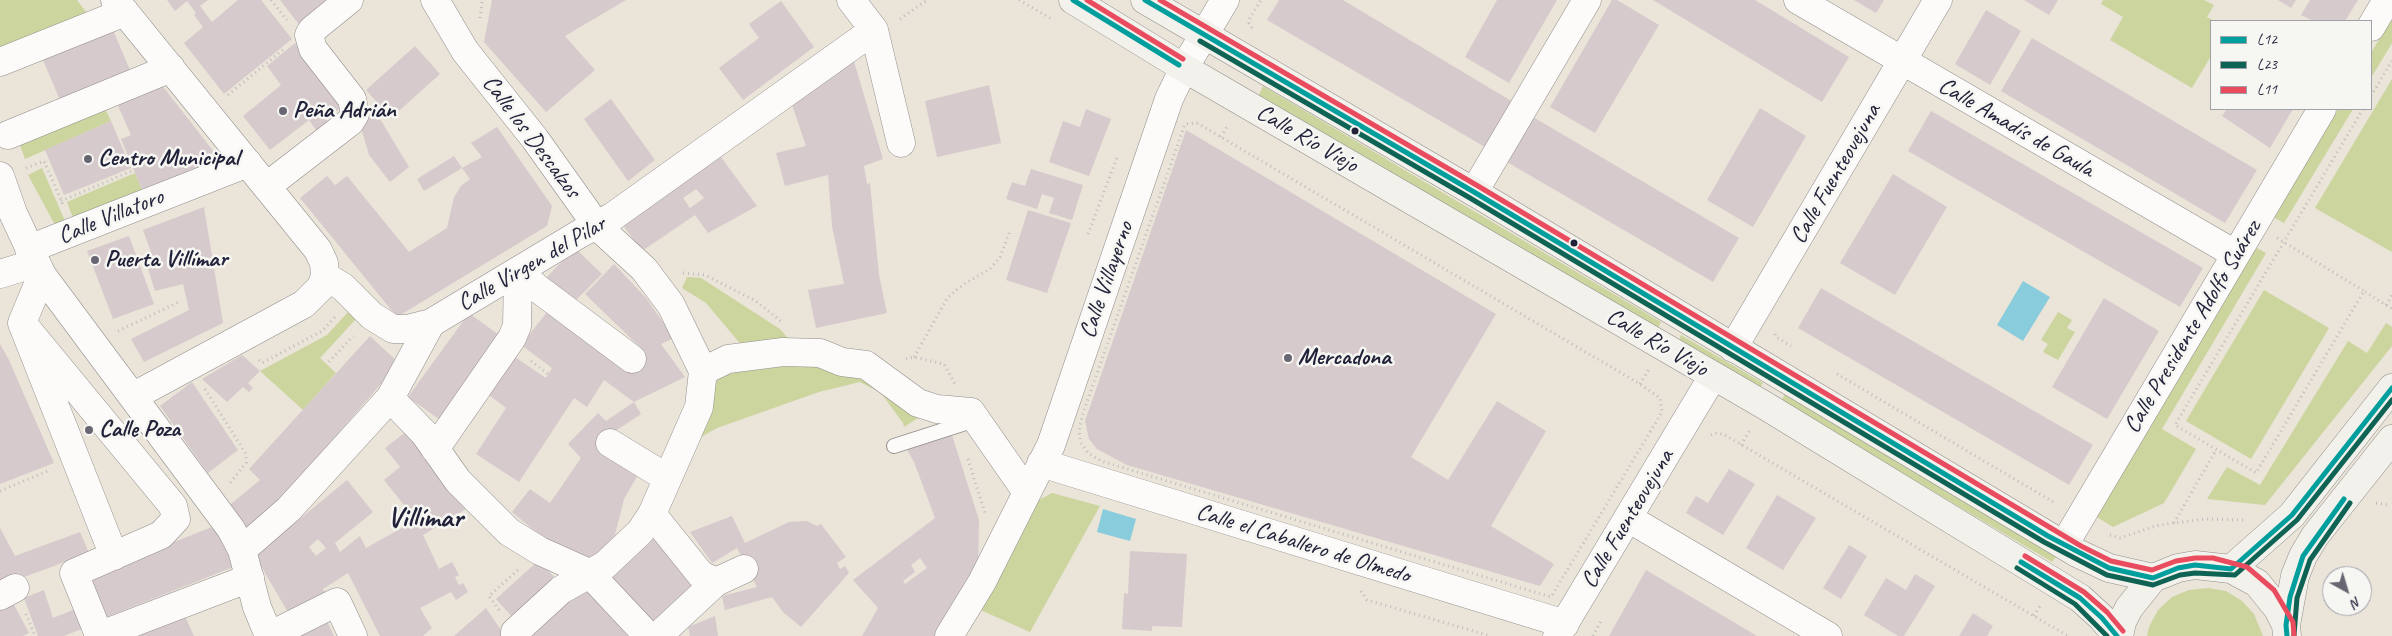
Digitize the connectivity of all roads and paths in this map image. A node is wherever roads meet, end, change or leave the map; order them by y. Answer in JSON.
{"nodes":[{"id":1,"x":349,"y":0,"type":"edge"},
{"id":2,"x":850,"y":0,"type":"edge"},
{"id":3,"x":927,"y":0,"type":"edge"},
{"id":4,"x":1018,"y":0,"type":"edge"},
{"id":5,"x":1073,"y":0,"type":"edge"},
{"id":6,"x":1145,"y":0,"type":"edge"},
{"id":7,"x":1225,"y":0,"type":"edge"},
{"id":8,"x":1587,"y":0,"type":"edge"},
{"id":9,"x":1798,"y":0,"type":"edge"},
{"id":10,"x":1938,"y":0,"type":"edge"},
{"id":11,"x":2387,"y":0,"type":"edge"},
{"id":12,"x":441,"y":2,"type":"edge"},
{"id":13,"x":120,"y":6,"type":"edge"},
{"id":14,"x":1053,"y":20,"type":"dead end"},
{"id":15,"x":2372,"y":25,"type":"edge"},
{"id":16,"x":884,"y":27,"type":"junction"},
{"id":17,"x":1204,"y":35,"type":"junction"},
{"id":18,"x":309,"y":36,"type":"junction"},
{"id":19,"x":2392,"y":61,"type":"edge"},
{"id":20,"x":0,"y":62,"type":"edge"},
{"id":21,"x":1902,"y":62,"type":"junction"},
{"id":22,"x":170,"y":68,"type":"junction"},
{"id":23,"x":1184,"y":68,"type":"junction"},
{"id":24,"x":2372,"y":94,"type":"edge"},
{"id":25,"x":223,"y":99,"type":"dead end"},
{"id":26,"x":2321,"y":110,"type":"edge"},
{"id":27,"x":2362,"y":110,"type":"edge"},
{"id":28,"x":8,"y":135,"type":"dead end"},
{"id":29,"x":901,"y":143,"type":"dead end"},
{"id":30,"x":1121,"y":146,"type":"dead end"},
{"id":31,"x":248,"y":163,"type":"junction"},
{"id":32,"x":134,"y":170,"type":"dead end"},
{"id":33,"x":12,"y":172,"type":"edge"},
{"id":34,"x":271,"y":183,"type":"junction"},
{"id":35,"x":1474,"y":192,"type":"junction"},
{"id":36,"x":61,"y":201,"type":"junction"},
{"id":37,"x":68,"y":216,"type":"dead end"},
{"id":38,"x":2253,"y":224,"type":"junction"},
{"id":39,"x":597,"y":226,"type":"junction"},
{"id":40,"x":1010,"y":231,"type":"dead end"},
{"id":41,"x":1088,"y":234,"type":"dead end"},
{"id":42,"x":2284,"y":242,"type":"junction"},
{"id":43,"x":2235,"y":254,"type":"junction"},
{"id":44,"x":36,"y":262,"type":"junction"},
{"id":45,"x":644,"y":269,"type":"junction"},
{"id":46,"x":518,"y":271,"type":"junction"},
{"id":47,"x":0,"y":274,"type":"edge"},
{"id":48,"x":325,"y":276,"type":"junction"},
{"id":49,"x":2364,"y":291,"type":"junction"},
{"id":50,"x":2392,"y":295,"type":"edge"},
{"id":51,"x":179,"y":302,"type":"dead end"},
{"id":52,"x":2386,"y":305,"type":"junction"},
{"id":53,"x":2392,"y":309,"type":"edge"},
{"id":54,"x":372,"y":316,"type":"junction"},
{"id":55,"x":22,"y":323,"type":"junction"},
{"id":56,"x":431,"y":323,"type":"junction"},
{"id":57,"x":785,"y":324,"type":"dead end"},
{"id":58,"x":120,"y":339,"type":"dead end"},
{"id":59,"x":1733,"y":348,"type":"junction"},
{"id":60,"x":914,"y":357,"type":"dead end"},
{"id":61,"x":632,"y":358,"type":"dead end"},
{"id":62,"x":329,"y":362,"type":"dead end"},
{"id":63,"x":189,"y":366,"type":"junction"},
{"id":64,"x":703,"y":371,"type":"junction"},
{"id":65,"x":1713,"y":376,"type":"junction"},
{"id":66,"x":2392,"y":388,"type":"edge"},
{"id":67,"x":134,"y":396,"type":"junction"},
{"id":68,"x":390,"y":398,"type":"junction"},
{"id":69,"x":966,"y":422,"type":"junction"},
{"id":70,"x":1708,"y":437,"type":"dead end"},
{"id":71,"x":2392,"y":439,"type":"edge"},
{"id":72,"x":610,"y":443,"type":"dead end"},
{"id":73,"x":894,"y":446,"type":"dead end"},
{"id":74,"x":435,"y":449,"type":"junction"},
{"id":75,"x":2216,"y":450,"type":"junction"},
{"id":76,"x":1041,"y":463,"type":"junction"},
{"id":77,"x":56,"y":468,"type":"dead end"},
{"id":78,"x":667,"y":478,"type":"junction"},
{"id":79,"x":0,"y":491,"type":"edge"},
{"id":80,"x":1026,"y":491,"type":"junction"},
{"id":81,"x":211,"y":500,"type":"junction"},
{"id":82,"x":652,"y":514,"type":"junction"},
{"id":83,"x":1628,"y":518,"type":"junction"},
{"id":84,"x":986,"y":522,"type":"dead end"},
{"id":85,"x":2174,"y":523,"type":"dead end"},
{"id":86,"x":2064,"y":545,"type":"junction"},
{"id":87,"x":242,"y":550,"type":"junction"},
{"id":88,"x":540,"y":551,"type":"junction"},
{"id":89,"x":114,"y":556,"type":"junction"},
{"id":90,"x":744,"y":569,"type":"dead end"},
{"id":91,"x":2231,"y":569,"type":"junction"},
{"id":92,"x":589,"y":574,"type":"junction"},
{"id":93,"x":250,"y":578,"type":"junction"},
{"id":94,"x":2152,"y":578,"type":"junction"},
{"id":95,"x":716,"y":582,"type":"junction"},
{"id":96,"x":1546,"y":596,"type":"joint"},
{"id":97,"x":1367,"y":600,"type":"dead end"},
{"id":98,"x":1606,"y":614,"type":"dead end"},
{"id":99,"x":1561,"y":630,"type":"edge"},
{"id":100,"x":2286,"y":631,"type":"edge"},
{"id":101,"x":515,"y":634,"type":"edge"},
{"id":102,"x":98,"y":636,"type":"edge"},
{"id":103,"x":269,"y":636,"type":"edge"},
{"id":104,"x":354,"y":636,"type":"edge"},
{"id":105,"x":648,"y":636,"type":"edge"},
{"id":106,"x":658,"y":636,"type":"edge"},
{"id":107,"x":949,"y":636,"type":"edge"},
{"id":108,"x":1490,"y":636,"type":"edge"},
{"id":109,"x":1593,"y":636,"type":"edge"},
{"id":110,"x":1828,"y":636,"type":"edge"},
{"id":111,"x":2068,"y":636,"type":"edge"},
{"id":112,"x":2118,"y":636,"type":"edge"}],
"edges":[{"from":1,"to":18,"type":"street"},
{"from":2,"to":16,"type":"street"},
{"from":3,"to":16,"type":"path"},
{"from":4,"to":14,"type":"path"},
{"from":5,"to":23,"type":"main road","name":"Calle Río Viejo"},
{"from":6,"to":17,"type":"main road","name":"Calle Río Viejo"},
{"from":7,"to":17,"type":"street"},
{"from":8,"to":35,"type":"street"},
{"from":9,"to":21,"type":"street","name":"Calle Amadís de Gaula"},
{"from":10,"to":21,"type":"street","name":"Calle Fuenteovejuna"},
{"from":11,"to":15,"type":"street"},
{"from":12,"to":39,"type":"street","name":"Calle los Descalzos"},
{"from":13,"to":20,"type":"street"},
{"from":13,"to":22,"type":"street"},
{"from":16,"to":29,"type":"street"},
{"from":16,"to":39,"type":"street","name":"Calle Virgen del Pilar"},
{"from":17,"to":23,"type":"street"},
{"from":17,"to":35,"type":"main road","name":"Calle Río Viejo"},
{"from":18,"to":25,"type":"path"},
{"from":18,"to":34,"type":"street"},
{"from":19,"to":24,"type":"path"},
{"from":21,"to":43,"type":"street","name":"Calle Amadís de Gaula"},
{"from":21,"to":59,"type":"street","name":"Calle Fuenteovejuna"},
{"from":22,"to":28,"type":"street"},
{"from":22,"to":31,"type":"street"},
{"from":23,"to":65,"type":"main road","name":"Calle Río Viejo"},
{"from":23,"to":76,"type":"street","name":"Calle Villayerno"},
{"from":26,"to":38,"type":"street","name":"Calle Presidente Adolfo Suárez"},
{"from":27,"to":42,"type":"path"},
{"from":30,"to":41,"type":"path"},
{"from":31,"to":34,"type":"street"},
{"from":31,"to":44,"type":"street","name":"Calle Villatoro"},
{"from":32,"to":36,"type":"path"},
{"from":33,"to":36,"type":"path"},
{"from":33,"to":44,"type":"street"},
{"from":34,"to":48,"type":"street"},
{"from":35,"to":59,"type":"main road","name":"Calle Río Viejo"},
{"from":36,"to":37,"type":"path"},
{"from":38,"to":42,"type":"path"},
{"from":38,"to":43,"type":"street","name":"Calle Presidente Adolfo Suárez"},
{"from":39,"to":45,"type":"street","name":"Calle los Descalzos"},
{"from":39,"to":46,"type":"street","name":"Calle Virgen del Pilar"},
{"from":40,"to":60,"type":"path"},
{"from":42,"to":49,"type":"path"},
{"from":42,"to":75,"type":"path"},
{"from":43,"to":86,"type":"street","name":"Calle Presidente Adolfo Suárez"},
{"from":44,"to":47,"type":"street","name":"Calle Villatoro"},
{"from":44,"to":55,"type":"street"},
{"from":44,"to":67,"type":"street"},
{"from":45,"to":57,"type":"path"},
{"from":45,"to":64,"type":"street","name":"Calle los Descalzos"},
{"from":46,"to":56,"type":"street","name":"Calle Virgen del Pilar"},
{"from":46,"to":61,"type":"street"},
{"from":46,"to":74,"type":"street"},
{"from":48,"to":54,"type":"street"},
{"from":48,"to":63,"type":"street"},
{"from":49,"to":52,"type":"path"},
{"from":49,"to":75,"type":"path"},
{"from":50,"to":52,"type":"path"},
{"from":51,"to":58,"type":"path"},
{"from":52,"to":53,"type":"path"},
{"from":54,"to":56,"type":"street"},
{"from":54,"to":62,"type":"path"},
{"from":55,"to":89,"type":"street"},
{"from":55,"to":89,"type":"street"},
{"from":56,"to":68,"type":"street","name":"Calle Virgen del Pilar"},
{"from":59,"to":86,"type":"main road","name":"Calle Río Viejo"},
{"from":63,"to":67,"type":"street"},
{"from":63,"to":81,"type":"path"},
{"from":64,"to":69,"type":"street"},
{"from":64,"to":78,"type":"street"},
{"from":65,"to":83,"type":"street","name":"Calle Fuenteovejuna"},
{"from":65,"to":112,"type":"main road","name":"Calle Río Viejo"},
{"from":66,"to":91,"type":"main road"},
{"from":67,"to":81,"type":"street"},
{"from":68,"to":74,"type":"street"},
{"from":68,"to":87,"type":"street","name":"Calle Virgen del Pilar"},
{"from":69,"to":73,"type":"lane"},
{"from":69,"to":80,"type":"street"},
{"from":69,"to":84,"type":"path"},
{"from":70,"to":111,"type":"path"},
{"from":71,"to":100,"type":"main road"},
{"from":72,"to":78,"type":"street"},
{"from":74,"to":88,"type":"street"},
{"from":75,"to":85,"type":"path"},
{"from":76,"to":80,"type":"street","name":"Calle Villayerno"},
{"from":76,"to":99,"type":"street","name":"Calle el Caballero de Olmedo"},
{"from":77,"to":79,"type":"path"},
{"from":78,"to":82,"type":"street"},
{"from":80,"to":107,"type":"street","name":"Calle Villayerno"},
{"from":81,"to":87,"type":"street"},
{"from":82,"to":92,"type":"street"},
{"from":82,"to":95,"type":"street"},
{"from":83,"to":99,"type":"street","name":"Calle Fuenteovejuna"},
{"from":83,"to":110,"type":"street"},
{"from":86,"to":94,"type":"main road","name":"Calle Río Viejo"},
{"from":87,"to":93,"type":"street"},
{"from":88,"to":92,"type":"street"},
{"from":88,"to":101,"type":"path"},
{"from":89,"to":102,"type":"street"},
{"from":90,"to":95,"type":"street"},
{"from":91,"to":94,"type":"main road"},
{"from":91,"to":100,"type":"main road"},
{"from":92,"to":101,"type":"street"},
{"from":92,"to":105,"type":"street"},
{"from":93,"to":102,"type":"street"},
{"from":93,"to":103,"type":"street"},
{"from":94,"to":112,"type":"main road"},
{"from":95,"to":106,"type":"street"},
{"from":96,"to":96,"type":"path"},
{"from":97,"to":108,"type":"path"},
{"from":98,"to":109,"type":"path"},
{"from":103,"to":104,"type":"street"}]}
